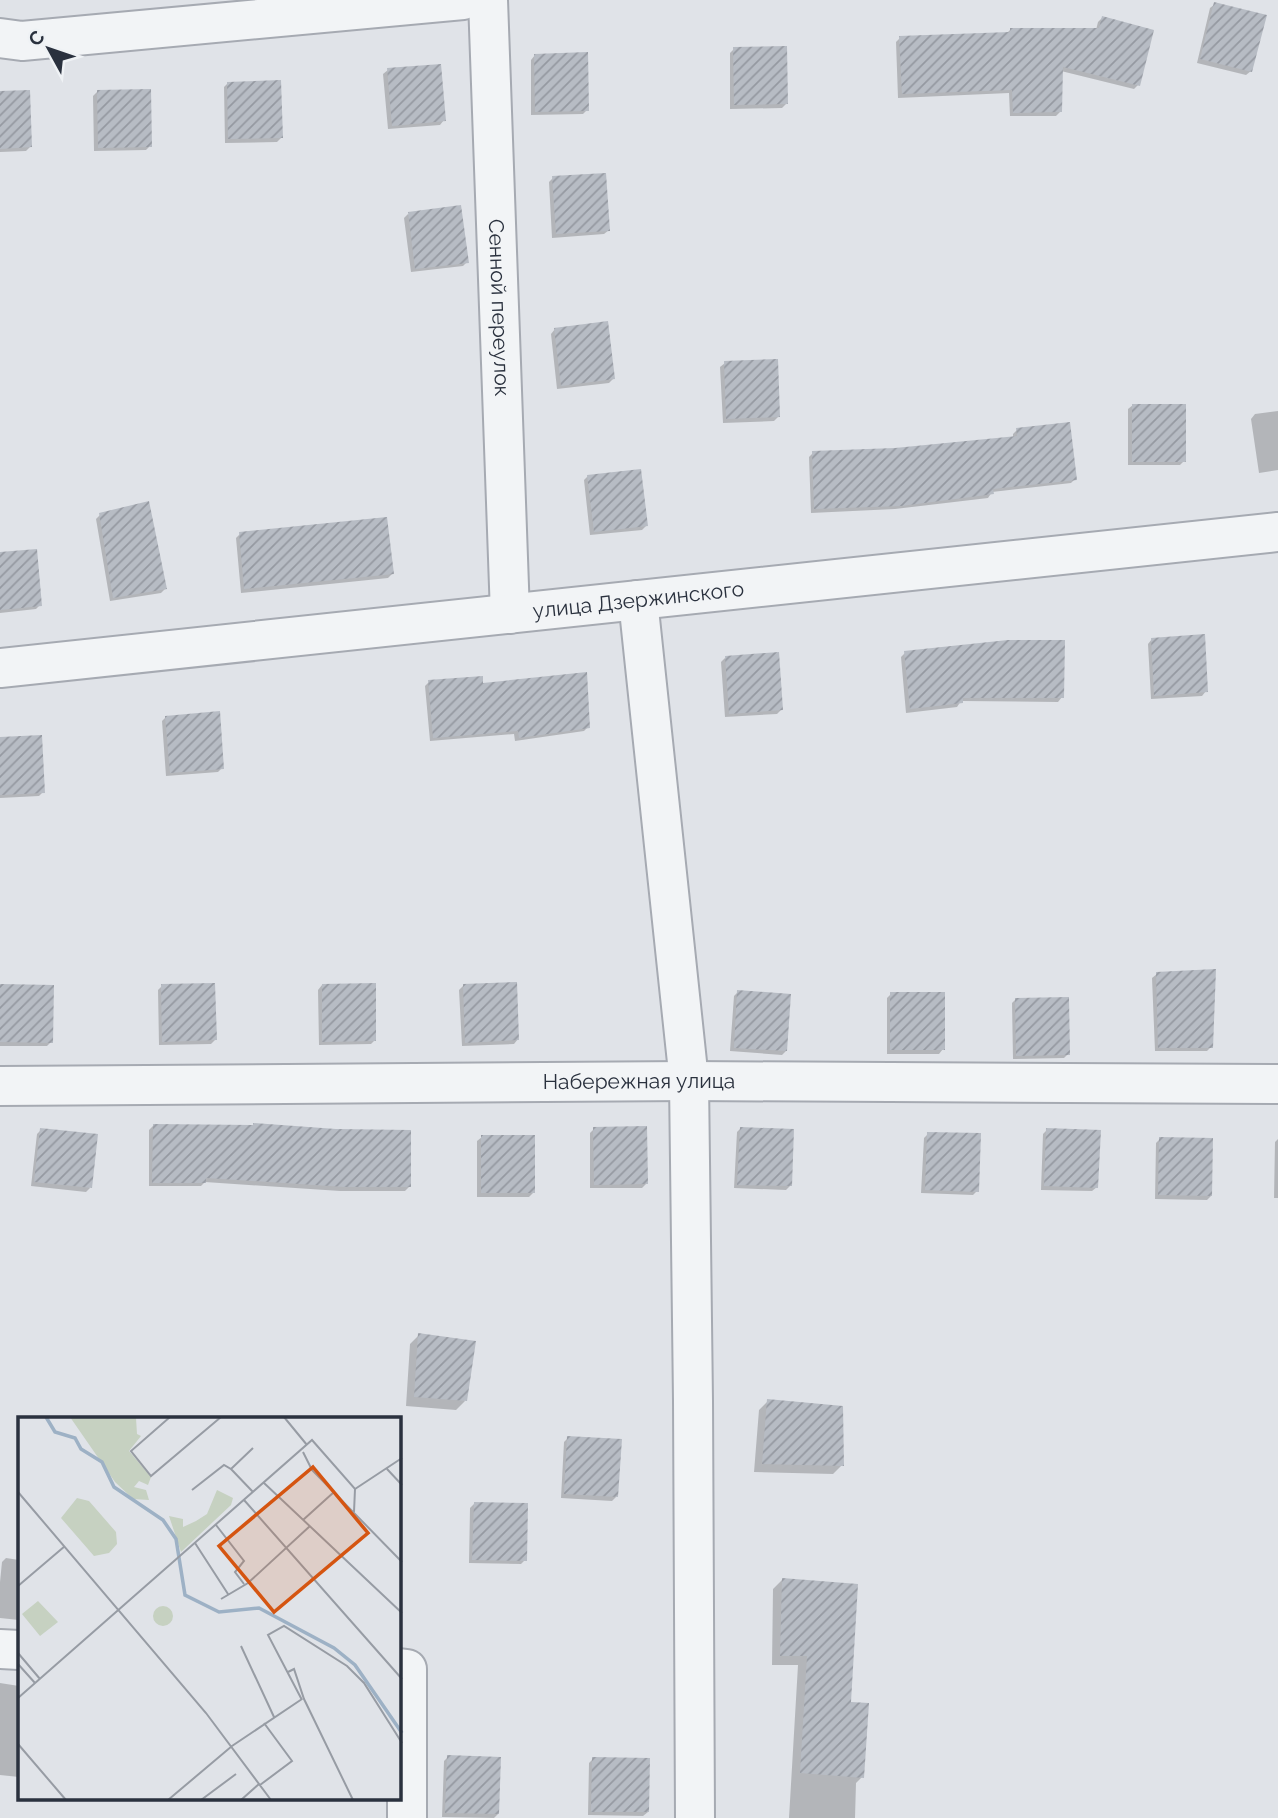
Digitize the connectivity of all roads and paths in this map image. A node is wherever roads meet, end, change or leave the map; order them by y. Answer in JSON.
{"nodes":[{"id":1,"x":463,"y":0,"type":"edge"},
{"id":2,"x":488,"y":0,"type":"edge"},
{"id":3,"x":0,"y":38,"type":"edge"},
{"id":4,"x":1278,"y":531,"type":"edge"},
{"id":5,"x":638,"y":600,"type":"junction"},
{"id":6,"x":510,"y":614,"type":"junction"},
{"id":7,"x":0,"y":668,"type":"edge"},
{"id":8,"x":689,"y":1081,"type":"junction"},
{"id":9,"x":1278,"y":1084,"type":"edge"},
{"id":10,"x":0,"y":1086,"type":"edge"},
{"id":11,"x":0,"y":1649,"type":"edge"},
{"id":12,"x":18,"y":1650,"type":"edge"},
{"id":13,"x":401,"y":1668,"type":"edge"},
{"id":14,"x":407,"y":1818,"type":"edge"},
{"id":15,"x":695,"y":1818,"type":"edge"}],
"edges":[{"from":1,"to":3,"type":"street"},
{"from":2,"to":6,"type":"street","name":"Сенной переулок"},
{"from":4,"to":5,"type":"street","name":"улица Дзержинского"},
{"from":5,"to":6,"type":"street","name":"улица Дзержинского"},
{"from":5,"to":8,"type":"street"},
{"from":6,"to":7,"type":"street","name":"улица Дзержинского"},
{"from":8,"to":9,"type":"street","name":"Набережная улица"},
{"from":8,"to":10,"type":"street","name":"Набережная улица"},
{"from":8,"to":15,"type":"street"},
{"from":11,"to":12,"type":"street"},
{"from":13,"to":14,"type":"street"}]}
